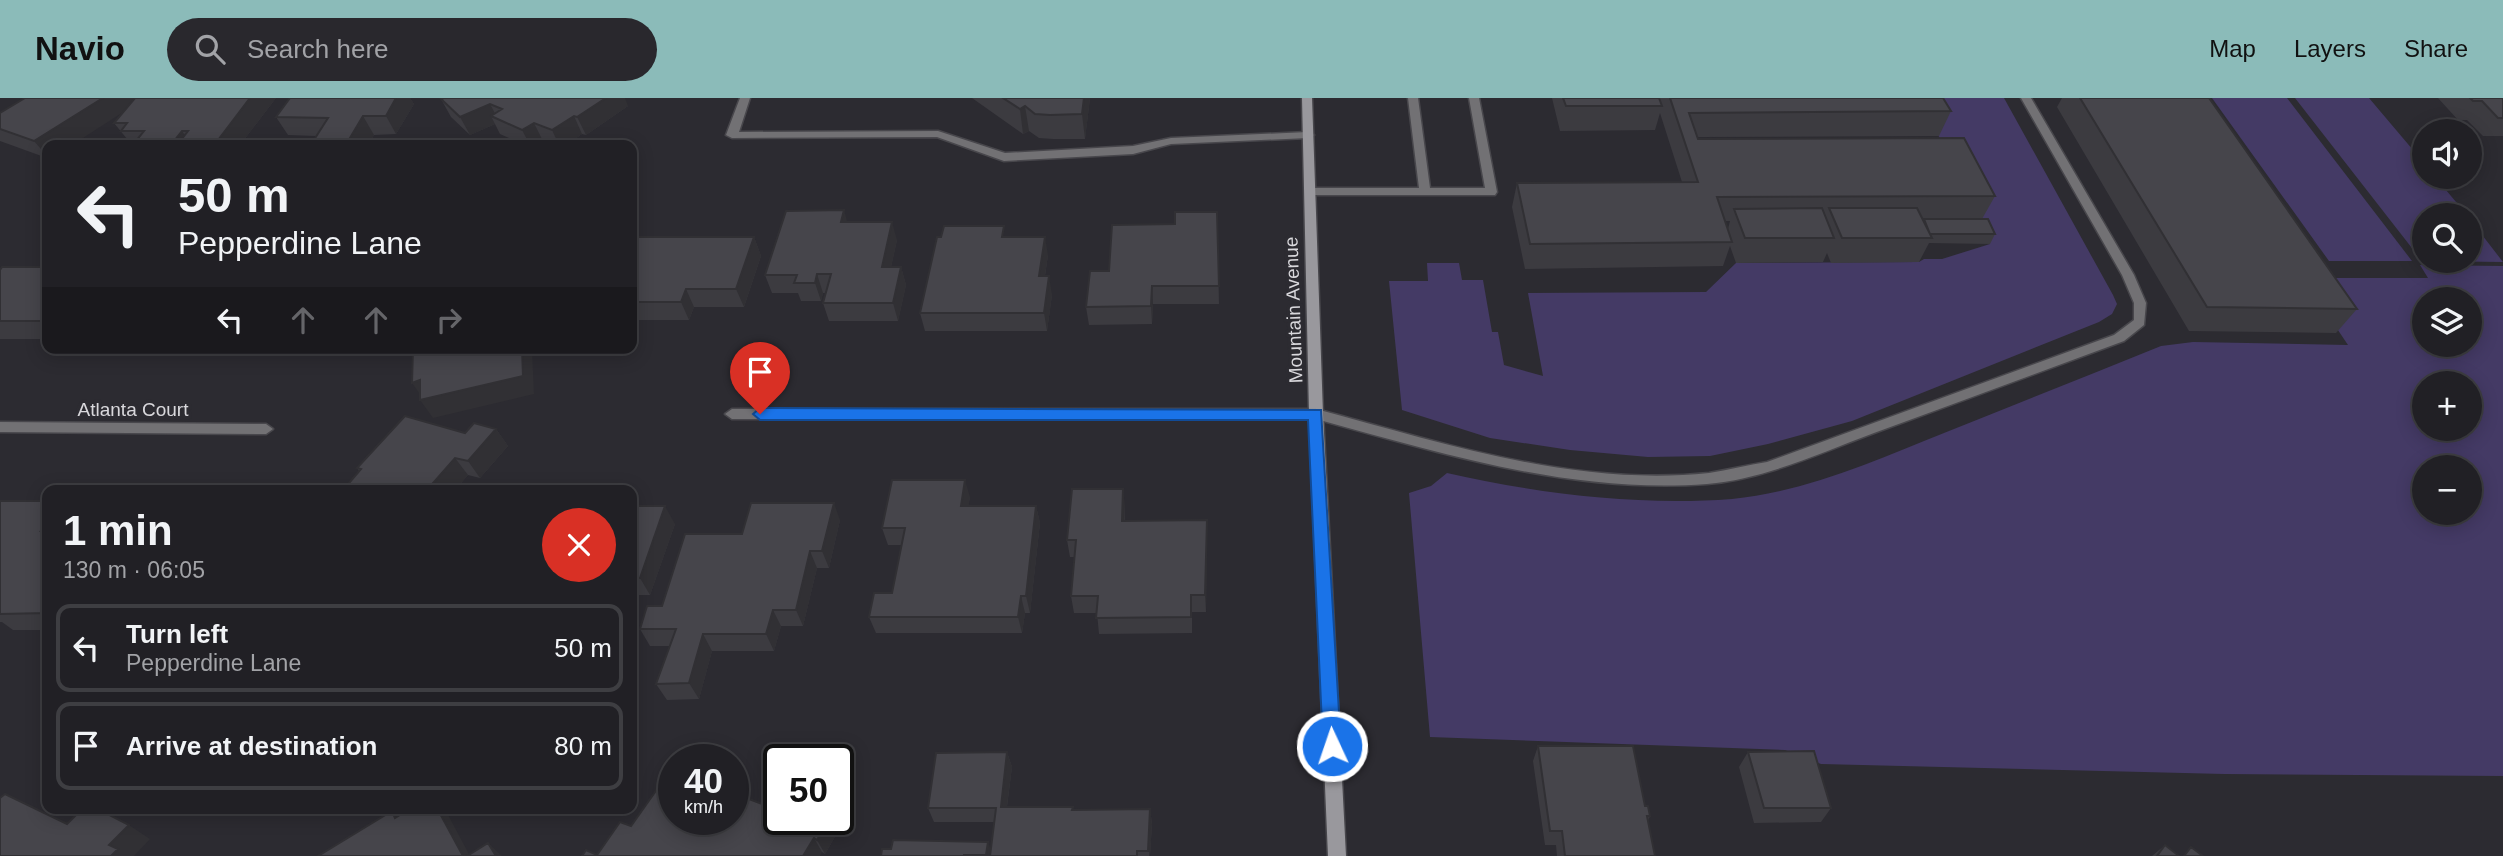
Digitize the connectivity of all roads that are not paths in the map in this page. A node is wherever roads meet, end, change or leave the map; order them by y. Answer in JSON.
{"nodes":[{"id":1,"x":745,"y":98,"type":"edge"},
{"id":2,"x":1307,"y":98,"type":"edge"},
{"id":3,"x":1413,"y":98,"type":"edge"},
{"id":4,"x":1474,"y":98,"type":"edge"},
{"id":5,"x":2026,"y":98,"type":"edge"},
{"id":6,"x":1308,"y":135,"type":"junction"},
{"id":7,"x":1310,"y":192,"type":"junction"},
{"id":8,"x":1424,"y":192,"type":"junction"},
{"id":9,"x":732,"y":414,"type":"dead end"},
{"id":10,"x":1316,"y":414,"type":"junction"},
{"id":11,"x":0,"y":427,"type":"edge"},
{"id":12,"x":266,"y":429,"type":"dead end"},
{"id":13,"x":1337,"y":856,"type":"edge"}],
"edges":[{"from":1,"to":6,"type":"street"},
{"from":2,"to":6,"type":"main road","name":"Mountain Avenue"},
{"from":3,"to":8,"type":"street"},
{"from":4,"to":8,"type":"street"},
{"from":5,"to":10,"type":"street"},
{"from":6,"to":7,"type":"main road","name":"Mountain Avenue"},
{"from":7,"to":8,"type":"street"},
{"from":7,"to":10,"type":"main road","name":"Mountain Avenue"},
{"from":9,"to":10,"type":"street"},
{"from":10,"to":13,"type":"main road","name":"Mountain Avenue"},
{"from":11,"to":12,"type":"street","name":"Atlanta Court"}]}
